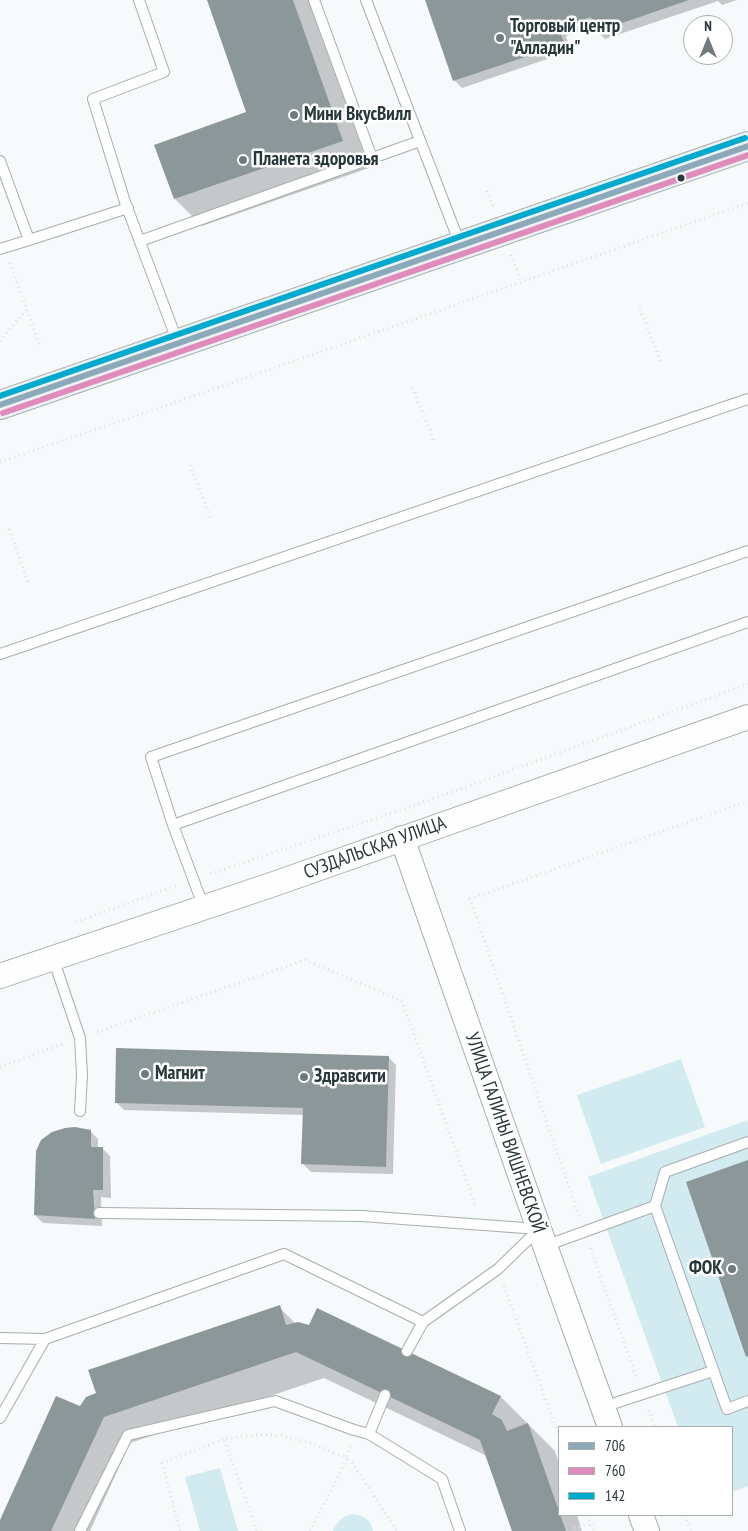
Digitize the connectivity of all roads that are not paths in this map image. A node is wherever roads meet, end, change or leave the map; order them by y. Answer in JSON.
{"nodes":[{"id":1,"x":139,"y":0,"type":"edge"},
{"id":2,"x":314,"y":0,"type":"edge"},
{"id":3,"x":366,"y":0,"type":"edge"},
{"id":4,"x":420,"y":141,"type":"junction"},
{"id":5,"x":748,"y":146,"type":"edge"},
{"id":6,"x":372,"y":158,"type":"junction"},
{"id":7,"x":0,"y":161,"type":"edge"},
{"id":8,"x":128,"y":208,"type":"junction"},
{"id":9,"x":29,"y":240,"type":"junction"},
{"id":10,"x":140,"y":241,"type":"junction"},
{"id":11,"x":460,"y":245,"type":"junction"},
{"id":12,"x":2,"y":249,"type":"edge"},
{"id":13,"x":178,"y":343,"type":"junction"},
{"id":14,"x":748,"y":399,"type":"edge"},
{"id":15,"x":0,"y":405,"type":"edge"},
{"id":16,"x":748,"y":551,"type":"edge"},
{"id":17,"x":748,"y":622,"type":"edge"},
{"id":18,"x":0,"y":654,"type":"edge"},
{"id":19,"x":748,"y":717,"type":"edge"},
{"id":20,"x":173,"y":825,"type":"junction"},
{"id":21,"x":402,"y":838,"type":"junction"},
{"id":22,"x":204,"y":908,"type":"junction"},
{"id":23,"x":53,"y":958,"type":"junction"},
{"id":24,"x":0,"y":976,"type":"edge"},
{"id":25,"x":80,"y":1111,"type":"dead end"},
{"id":26,"x":748,"y":1142,"type":"edge"},
{"id":27,"x":655,"y":1206,"type":"junction"},
{"id":28,"x":99,"y":1213,"type":"dead end"},
{"id":29,"x":542,"y":1237,"type":"junction"},
{"id":30,"x":423,"y":1322,"type":"junction"},
{"id":31,"x":0,"y":1338,"type":"edge"},
{"id":32,"x":45,"y":1339,"type":"junction"},
{"id":33,"x":408,"y":1351,"type":"dead end"},
{"id":34,"x":713,"y":1371,"type":"junction"},
{"id":35,"x":385,"y":1394,"type":"dead end"},
{"id":36,"x":748,"y":1402,"type":"edge"},
{"id":37,"x":606,"y":1417,"type":"edge"},
{"id":38,"x":0,"y":1418,"type":"edge"},
{"id":39,"x":369,"y":1434,"type":"junction"},
{"id":40,"x":641,"y":1516,"type":"edge"},
{"id":41,"x":80,"y":1531,"type":"edge"},
{"id":42,"x":460,"y":1531,"type":"edge"},
{"id":43,"x":647,"y":1531,"type":"edge"}],
"edges":[{"from":1,"to":8,"type":"lane"},
{"from":2,"to":6,"type":"lane"},
{"from":3,"to":4,"type":"lane"},
{"from":4,"to":6,"type":"lane"},
{"from":4,"to":11,"type":"lane"},
{"from":5,"to":11,"type":"main road"},
{"from":6,"to":10,"type":"lane"},
{"from":7,"to":9,"type":"lane"},
{"from":8,"to":9,"type":"lane"},
{"from":8,"to":10,"type":"lane"},
{"from":9,"to":12,"type":"lane"},
{"from":10,"to":13,"type":"lane"},
{"from":11,"to":13,"type":"main road"},
{"from":13,"to":15,"type":"main road"},
{"from":14,"to":18,"type":"lane"},
{"from":16,"to":20,"type":"lane"},
{"from":17,"to":20,"type":"lane"},
{"from":19,"to":21,"type":"street","name":"СУЗДАЛЬСКАЯ УЛИЦА"},
{"from":20,"to":22,"type":"lane"},
{"from":21,"to":22,"type":"street","name":"СУЗДАЛЬСКАЯ УЛИЦА"},
{"from":21,"to":29,"type":"street","name":"УЛИЦА ГАЛИНЫ ВИШНЕВСКОЙ"},
{"from":22,"to":23,"type":"street","name":"СУЗДАЛЬСКАЯ УЛИЦА"},
{"from":23,"to":24,"type":"street","name":"СУЗДАЛЬСКАЯ УЛИЦА"},
{"from":23,"to":25,"type":"lane"},
{"from":26,"to":27,"type":"lane"},
{"from":27,"to":29,"type":"lane"},
{"from":27,"to":34,"type":"lane"},
{"from":28,"to":29,"type":"lane"},
{"from":29,"to":30,"type":"lane"},
{"from":29,"to":37,"type":"street","name":"УЛИЦА ГАЛИНЫ ВИШНЕВСКОЙ"},
{"from":30,"to":32,"type":"lane"},
{"from":30,"to":33,"type":"lane"},
{"from":31,"to":32,"type":"lane"},
{"from":32,"to":38,"type":"lane"},
{"from":34,"to":36,"type":"lane"},
{"from":34,"to":37,"type":"lane"},
{"from":35,"to":39,"type":"lane"},
{"from":39,"to":41,"type":"lane"},
{"from":39,"to":42,"type":"lane"},
{"from":40,"to":43,"type":"street"}]}
